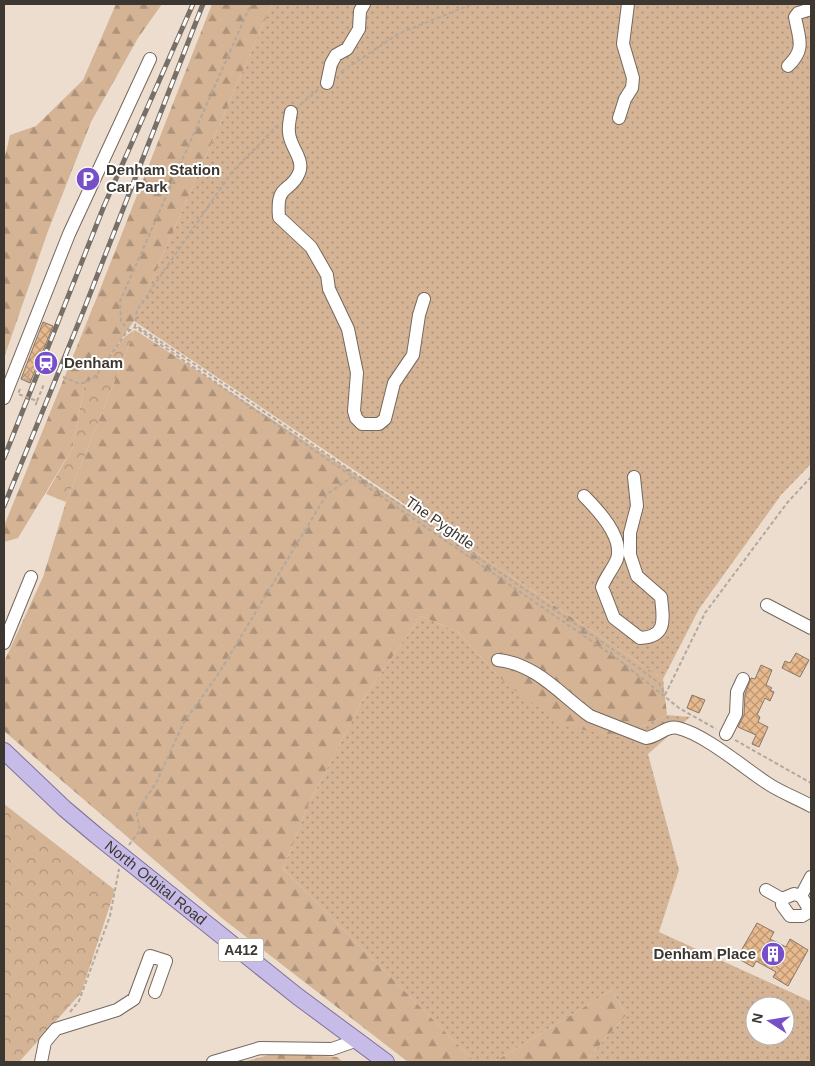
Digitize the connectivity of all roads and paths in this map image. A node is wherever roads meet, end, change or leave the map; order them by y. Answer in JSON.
{"nodes":[{"id":1,"x":251,"y":4,"type":"edge"},
{"id":2,"x":364,"y":4,"type":"edge"},
{"id":3,"x":628,"y":4,"type":"edge"},
{"id":4,"x":811,"y":9,"type":"edge"},
{"id":5,"x":150,"y":59,"type":"dead end"},
{"id":6,"x":788,"y":66,"type":"dead end"},
{"id":7,"x":327,"y":83,"type":"dead end"},
{"id":8,"x":291,"y":112,"type":"dead end"},
{"id":9,"x":619,"y":118,"type":"dead end"},
{"id":10,"x":424,"y":299,"type":"dead end"},
{"id":11,"x":135,"y":327,"type":"junction"},
{"id":12,"x":130,"y":331,"type":"junction"},
{"id":13,"x":28,"y":365,"type":"dead end"},
{"id":14,"x":32,"y":366,"type":"dead end"},
{"id":15,"x":64,"y":377,"type":"dead end"},
{"id":16,"x":44,"y":384,"type":"dead end"},
{"id":17,"x":20,"y":389,"type":"dead end"},
{"id":18,"x":4,"y":398,"type":"edge"},
{"id":19,"x":37,"y":402,"type":"junction"},
{"id":20,"x":35,"y":407,"type":"dead end"},
{"id":21,"x":352,"y":477,"type":"junction"},
{"id":22,"x":634,"y":477,"type":"dead end"},
{"id":23,"x":811,"y":477,"type":"edge"},
{"id":24,"x":584,"y":496,"type":"dead end"},
{"id":25,"x":31,"y":577,"type":"dead end"},
{"id":26,"x":767,"y":605,"type":"dead end"},
{"id":27,"x":811,"y":628,"type":"edge"},
{"id":28,"x":4,"y":642,"type":"edge"},
{"id":29,"x":498,"y":660,"type":"dead end"},
{"id":30,"x":743,"y":680,"type":"dead end"},
{"id":31,"x":665,"y":695,"type":"junction"},
{"id":32,"x":726,"y":734,"type":"junction"},
{"id":33,"x":4,"y":751,"type":"edge"},
{"id":34,"x":811,"y":784,"type":"edge"},
{"id":35,"x":811,"y":806,"type":"edge"},
{"id":36,"x":122,"y":855,"type":"junction"},
{"id":37,"x":811,"y":877,"type":"edge"},
{"id":38,"x":766,"y":890,"type":"dead end"},
{"id":39,"x":800,"y":896,"type":"junction"},
{"id":40,"x":782,"y":899,"type":"junction"},
{"id":41,"x":809,"y":914,"type":"edge"},
{"id":42,"x":154,"y":992,"type":"dead end"},
{"id":43,"x":56,"y":1029,"type":"junction"},
{"id":44,"x":355,"y":1041,"type":"junction"},
{"id":45,"x":41,"y":1062,"type":"edge"},
{"id":46,"x":213,"y":1062,"type":"edge"},
{"id":47,"x":386,"y":1062,"type":"edge"}],
"edges":[{"from":1,"to":12,"type":"path"},
{"from":2,"to":7,"type":"street"},
{"from":3,"to":9,"type":"street"},
{"from":4,"to":6,"type":"street"},
{"from":5,"to":18,"type":"street"},
{"from":8,"to":10,"type":"street"},
{"from":11,"to":12,"type":"path"},
{"from":11,"to":21,"type":"path","name":"The Pyghtle"},
{"from":11,"to":31,"type":"path"},
{"from":12,"to":15,"type":"path"},
{"from":13,"to":14,"type":"path"},
{"from":16,"to":19,"type":"path"},
{"from":17,"to":19,"type":"path","bridge":true},
{"from":19,"to":20,"type":"path","bridge":true},
{"from":21,"to":31,"type":"path","name":"The Pyghtle"},
{"from":21,"to":36,"type":"path"},
{"from":22,"to":24,"type":"street"},
{"from":23,"to":31,"type":"path"},
{"from":25,"to":28,"type":"street"},
{"from":26,"to":27,"type":"street"},
{"from":29,"to":35,"type":"street"},
{"from":30,"to":32,"type":"street"},
{"from":31,"to":32,"type":"path","name":"The Pyghtle"},
{"from":32,"to":34,"type":"path","name":"The Pyghtle"},
{"from":33,"to":36,"type":"main road","name":"North Orbital Road","number":"A412"},
{"from":36,"to":43,"type":"path"},
{"from":36,"to":44,"type":"main road","name":"North Orbital Road","number":"A412"},
{"from":37,"to":39,"type":"street"},
{"from":38,"to":40,"type":"street"},
{"from":39,"to":40,"type":"street"},
{"from":39,"to":41,"type":"street"},
{"from":40,"to":41,"type":"street"},
{"from":42,"to":43,"type":"street"},
{"from":43,"to":45,"type":"street"},
{"from":44,"to":46,"type":"street"},
{"from":44,"to":47,"type":"main road","name":"North Orbital Road","number":"A412"}]}
